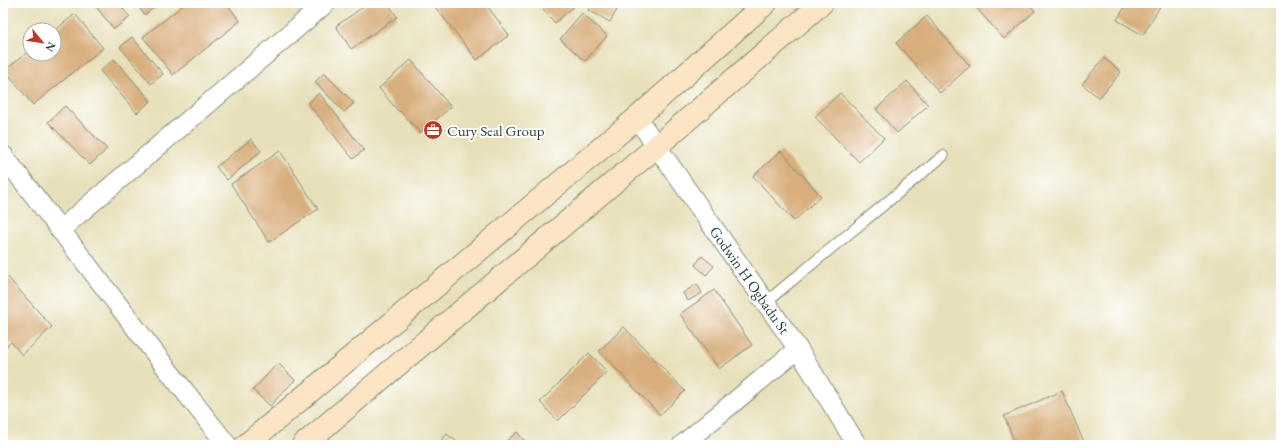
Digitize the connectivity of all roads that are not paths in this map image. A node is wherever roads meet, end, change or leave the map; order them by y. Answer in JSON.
{"nodes":[{"id":1,"x":326,"y":3,"type":"edge"},
{"id":2,"x":766,"y":3,"type":"edge"},
{"id":3,"x":822,"y":3,"type":"edge"},
{"id":4,"x":637,"y":118,"type":"junction"},
{"id":5,"x":657,"y":146,"type":"junction"},
{"id":6,"x":3,"y":155,"type":"edge"},
{"id":7,"x":943,"y":156,"type":"dead end"},
{"id":8,"x":60,"y":230,"type":"junction"},
{"id":9,"x":766,"y":302,"type":"junction"},
{"id":10,"x":798,"y":349,"type":"junction"},
{"id":11,"x":227,"y":445,"type":"edge"},
{"id":12,"x":246,"y":445,"type":"edge"},
{"id":13,"x":303,"y":445,"type":"edge"},
{"id":14,"x":682,"y":445,"type":"edge"},
{"id":15,"x":858,"y":445,"type":"edge"}],
"edges":[{"from":1,"to":8,"type":"street"},
{"from":2,"to":4,"type":"main road"},
{"from":3,"to":5,"type":"main road"},
{"from":4,"to":5,"type":"street","name":"Godwin H Ogbadu St"},
{"from":4,"to":12,"type":"main road"},
{"from":5,"to":9,"type":"street","name":"Godwin H Ogbadu St"},
{"from":5,"to":13,"type":"main road"},
{"from":6,"to":8,"type":"street"},
{"from":7,"to":9,"type":"lane"},
{"from":8,"to":11,"type":"street"},
{"from":9,"to":10,"type":"street","name":"Godwin H Ogbadu St"},
{"from":10,"to":14,"type":"street"},
{"from":10,"to":15,"type":"street","name":"Godwin H Ogbadu St"}]}
